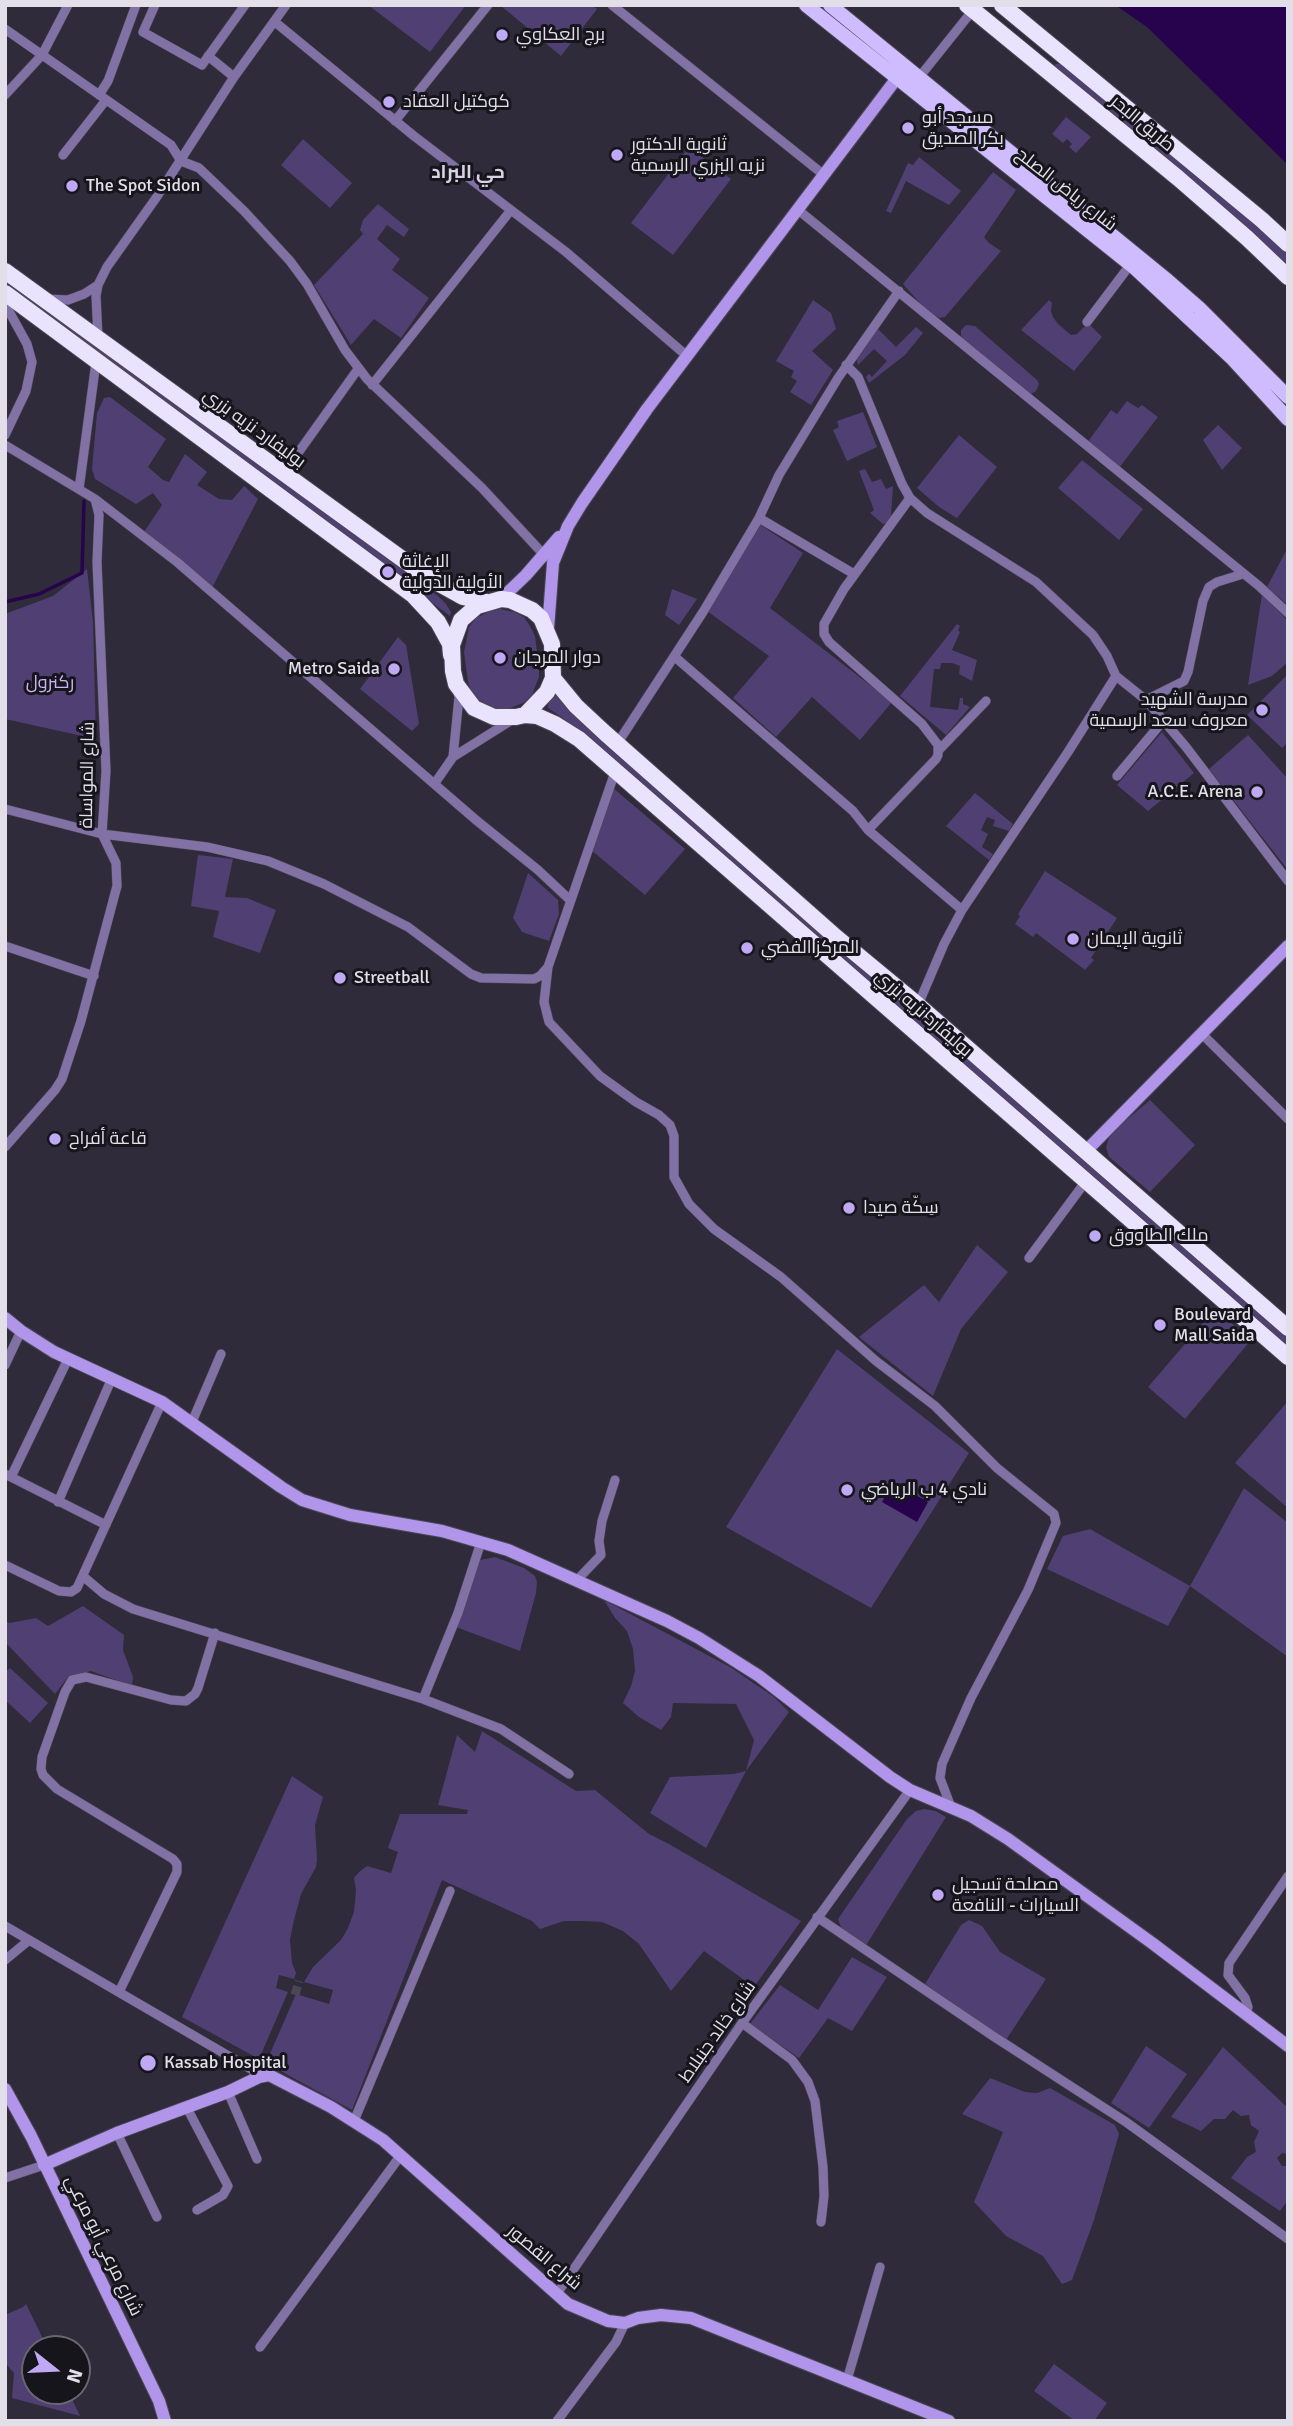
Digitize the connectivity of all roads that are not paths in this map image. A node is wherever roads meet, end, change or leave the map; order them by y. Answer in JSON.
{"nodes":[{"id":1,"x":68,"y":5,"type":"edge"},
{"id":2,"x":136,"y":5,"type":"edge"},
{"id":3,"x":155,"y":5,"type":"edge"},
{"id":4,"x":244,"y":5,"type":"edge"},
{"id":5,"x":286,"y":5,"type":"edge"},
{"id":6,"x":488,"y":5,"type":"edge"},
{"id":7,"x":612,"y":5,"type":"edge"},
{"id":8,"x":806,"y":5,"type":"edge"},
{"id":9,"x":830,"y":5,"type":"edge"},
{"id":10,"x":1002,"y":5,"type":"edge"},
{"id":11,"x":970,"y":8,"type":"edge"},
{"id":12,"x":275,"y":22,"type":"junction"},
{"id":13,"x":5,"y":29,"type":"edge"},
{"id":14,"x":1059,"y":53,"type":"junction"},
{"id":15,"x":41,"y":55,"type":"junction"},
{"id":16,"x":208,"y":56,"type":"junction"},
{"id":17,"x":1044,"y":70,"type":"junction"},
{"id":18,"x":902,"y":73,"type":"junction"},
{"id":19,"x":234,"y":77,"type":"junction"},
{"id":20,"x":915,"y":83,"type":"junction"},
{"id":21,"x":5,"y":95,"type":"edge"},
{"id":22,"x":103,"y":97,"type":"junction"},
{"id":23,"x":395,"y":121,"type":"junction"},
{"id":24,"x":64,"y":155,"type":"dead end"},
{"id":25,"x":181,"y":161,"type":"junction"},
{"id":26,"x":824,"y":175,"type":"junction"},
{"id":27,"x":797,"y":209,"type":"junction"},
{"id":28,"x":512,"y":210,"type":"junction"},
{"id":29,"x":1288,"y":244,"type":"edge"},
{"id":30,"x":1130,"y":265,"type":"junction"},
{"id":31,"x":5,"y":271,"type":"edge"},
{"id":32,"x":1288,"y":277,"type":"edge"},
{"id":33,"x":98,"y":285,"type":"junction"},
{"id":34,"x":899,"y":291,"type":"junction"},
{"id":35,"x":5,"y":293,"type":"edge"},
{"id":36,"x":42,"y":299,"type":"junction"},
{"id":37,"x":10,"y":304,"type":"edge"},
{"id":38,"x":1087,"y":322,"type":"dead end"},
{"id":39,"x":99,"y":341,"type":"junction"},
{"id":40,"x":687,"y":356,"type":"junction"},
{"id":41,"x":96,"y":362,"type":"junction"},
{"id":42,"x":846,"y":365,"type":"junction"},
{"id":43,"x":358,"y":369,"type":"junction"},
{"id":44,"x":372,"y":385,"type":"junction"},
{"id":45,"x":1288,"y":397,"type":"edge"},
{"id":46,"x":1288,"y":419,"type":"edge"},
{"id":47,"x":5,"y":435,"type":"edge"},
{"id":48,"x":5,"y":444,"type":"edge"},
{"id":49,"x":283,"y":474,"type":"junction"},
{"id":50,"x":79,"y":489,"type":"junction"},
{"id":51,"x":911,"y":498,"type":"junction"},
{"id":52,"x":95,"y":499,"type":"junction"},
{"id":53,"x":759,"y":519,"type":"junction"},
{"id":54,"x":548,"y":559,"type":"junction"},
{"id":55,"x":854,"y":574,"type":"junction"},
{"id":56,"x":1243,"y":574,"type":"junction"},
{"id":57,"x":494,"y":601,"type":"junction"},
{"id":58,"x":1288,"y":613,"type":"edge"},
{"id":59,"x":548,"y":629,"type":"junction"},
{"id":60,"x":451,"y":655,"type":"junction"},
{"id":61,"x":675,"y":657,"type":"junction"},
{"id":62,"x":1116,"y":676,"type":"junction"},
{"id":63,"x":553,"y":678,"type":"junction"},
{"id":64,"x":456,"y":684,"type":"junction"},
{"id":65,"x":1146,"y":700,"type":"junction"},
{"id":66,"x":986,"y":701,"type":"dead end"},
{"id":67,"x":520,"y":716,"type":"junction"},
{"id":68,"x":1163,"y":721,"type":"junction"},
{"id":69,"x":617,"y":744,"type":"junction"},
{"id":70,"x":939,"y":750,"type":"junction"},
{"id":71,"x":453,"y":757,"type":"junction"},
{"id":72,"x":615,"y":772,"type":"junction"},
{"id":73,"x":1117,"y":776,"type":"dead end"},
{"id":74,"x":435,"y":783,"type":"junction"},
{"id":75,"x":5,"y":809,"type":"edge"},
{"id":76,"x":868,"y":830,"type":"junction"},
{"id":77,"x":102,"y":834,"type":"junction"},
{"id":78,"x":1288,"y":881,"type":"edge"},
{"id":79,"x":570,"y":900,"type":"junction"},
{"id":80,"x":962,"y":910,"type":"junction"},
{"id":81,"x":5,"y":946,"type":"edge"},
{"id":82,"x":1288,"y":946,"type":"edge"},
{"id":83,"x":548,"y":967,"type":"junction"},
{"id":84,"x":94,"y":975,"type":"junction"},
{"id":85,"x":918,"y":1005,"type":"junction"},
{"id":86,"x":1202,"y":1034,"type":"junction"},
{"id":87,"x":1288,"y":1119,"type":"edge"},
{"id":88,"x":5,"y":1147,"type":"edge"},
{"id":89,"x":1085,"y":1152,"type":"junction"},
{"id":90,"x":1086,"y":1181,"type":"junction"},
{"id":91,"x":1029,"y":1258,"type":"dead end"},
{"id":92,"x":5,"y":1318,"type":"edge"},
{"id":93,"x":1288,"y":1328,"type":"edge"},
{"id":94,"x":21,"y":1331,"type":"junction"},
{"id":95,"x":221,"y":1354,"type":"dead end"},
{"id":96,"x":1288,"y":1357,"type":"edge"},
{"id":97,"x":68,"y":1359,"type":"junction"},
{"id":98,"x":5,"y":1364,"type":"edge"},
{"id":99,"x":113,"y":1378,"type":"junction"},
{"id":100,"x":162,"y":1402,"type":"junction"},
{"id":101,"x":192,"y":1422,"type":"junction"},
{"id":102,"x":8,"y":1476,"type":"edge"},
{"id":103,"x":615,"y":1480,"type":"dead end"},
{"id":104,"x":58,"y":1502,"type":"junction"},
{"id":105,"x":106,"y":1525,"type":"junction"},
{"id":106,"x":481,"y":1542,"type":"junction"},
{"id":107,"x":5,"y":1566,"type":"edge"},
{"id":108,"x":84,"y":1577,"type":"junction"},
{"id":109,"x":577,"y":1580,"type":"junction"},
{"id":110,"x":215,"y":1633,"type":"junction"},
{"id":111,"x":423,"y":1699,"type":"junction"},
{"id":112,"x":569,"y":1774,"type":"dead end"},
{"id":113,"x":911,"y":1790,"type":"junction"},
{"id":114,"x":951,"y":1807,"type":"junction"},
{"id":115,"x":1288,"y":1876,"type":"edge"},
{"id":116,"x":450,"y":1891,"type":"dead end"},
{"id":117,"x":817,"y":1917,"type":"junction"},
{"id":118,"x":5,"y":1926,"type":"edge"},
{"id":119,"x":28,"y":1941,"type":"junction"},
{"id":120,"x":5,"y":1960,"type":"edge"},
{"id":121,"x":119,"y":1992,"type":"junction"},
{"id":122,"x":1246,"y":2013,"type":"junction"},
{"id":123,"x":742,"y":2023,"type":"junction"},
{"id":124,"x":1288,"y":2046,"type":"edge"},
{"id":125,"x":267,"y":2076,"type":"junction"},
{"id":126,"x":5,"y":2089,"type":"edge"},
{"id":127,"x":228,"y":2092,"type":"junction"},
{"id":128,"x":187,"y":2108,"type":"junction"},
{"id":129,"x":354,"y":2121,"type":"junction"},
{"id":130,"x":117,"y":2133,"type":"junction"},
{"id":131,"x":401,"y":2155,"type":"junction"},
{"id":132,"x":257,"y":2159,"type":"dead end"},
{"id":133,"x":44,"y":2165,"type":"junction"},
{"id":134,"x":5,"y":2178,"type":"edge"},
{"id":135,"x":197,"y":2210,"type":"dead end"},
{"id":136,"x":158,"y":2217,"type":"dead end"},
{"id":137,"x":821,"y":2222,"type":"dead end"},
{"id":138,"x":1288,"y":2239,"type":"edge"},
{"id":139,"x":880,"y":2267,"type":"dead end"},
{"id":140,"x":556,"y":2295,"type":"junction"},
{"id":141,"x":625,"y":2323,"type":"junction"},
{"id":142,"x":260,"y":2347,"type":"dead end"},
{"id":143,"x":847,"y":2380,"type":"junction"},
{"id":144,"x":165,"y":2421,"type":"edge"},
{"id":145,"x":557,"y":2421,"type":"edge"},
{"id":146,"x":949,"y":2421,"type":"edge"}],
"edges":[{"from":1,"to":15,"type":"street"},
{"from":2,"to":22,"type":"street"},
{"from":3,"to":16,"type":"street"},
{"from":4,"to":16,"type":"street"},
{"from":5,"to":12,"type":"street"},
{"from":6,"to":23,"type":"street"},
{"from":7,"to":26,"type":"street"},
{"from":8,"to":18,"type":"main road","name":"شارع رياض الصلح"},
{"from":9,"to":18,"type":"main road","name":"شارع رياض الصلح"},
{"from":10,"to":14,"type":"highway","name":"طريق البحر"},
{"from":11,"to":17,"type":"highway","name":"طريق البحر"},
{"from":11,"to":20,"type":"street"},
{"from":12,"to":19,"type":"street"},
{"from":12,"to":23,"type":"street"},
{"from":13,"to":15,"type":"street"},
{"from":14,"to":17,"type":"highway"},
{"from":14,"to":29,"type":"highway","name":"طريق البحر"},
{"from":15,"to":21,"type":"street"},
{"from":15,"to":22,"type":"street"},
{"from":16,"to":19,"type":"street"},
{"from":17,"to":32,"type":"highway","name":"طريق البحر"},
{"from":18,"to":20,"type":"main road","name":"شارع رياض الصلح"},
{"from":18,"to":26,"type":"street"},
{"from":19,"to":25,"type":"street"},
{"from":20,"to":30,"type":"main road","name":"شارع رياض الصلح"},
{"from":20,"to":45,"type":"main road","name":"شارع رياض الصلح"},
{"from":22,"to":24,"type":"street"},
{"from":22,"to":25,"type":"street"},
{"from":23,"to":28,"type":"street"},
{"from":25,"to":33,"type":"street"},
{"from":25,"to":43,"type":"street"},
{"from":26,"to":27,"type":"street"},
{"from":27,"to":34,"type":"street"},
{"from":27,"to":40,"type":"street"},
{"from":28,"to":40,"type":"street"},
{"from":28,"to":44,"type":"street"},
{"from":30,"to":38,"type":"street"},
{"from":30,"to":46,"type":"main road","name":"شارع رياض الصلح"},
{"from":31,"to":36,"type":"highway","name":"بوليفارد نزيه بزري"},
{"from":33,"to":36,"type":"street"},
{"from":33,"to":39,"type":"street"},
{"from":34,"to":42,"type":"street"},
{"from":34,"to":56,"type":"street"},
{"from":35,"to":37,"type":"highway"},
{"from":36,"to":39,"type":"highway","name":"بوليفارد نزيه بزري"},
{"from":37,"to":41,"type":"highway"},
{"from":37,"to":47,"type":"street"},
{"from":39,"to":49,"type":"highway","name":"بوليفارد نزيه بزري"},
{"from":40,"to":54,"type":"street"},
{"from":41,"to":50,"type":"street"},
{"from":41,"to":60,"type":"highway"},
{"from":42,"to":51,"type":"street"},
{"from":42,"to":53,"type":"street"},
{"from":43,"to":44,"type":"street"},
{"from":43,"to":49,"type":"street"},
{"from":44,"to":54,"type":"street"},
{"from":48,"to":50,"type":"street"},
{"from":49,"to":57,"type":"highway","name":"بوليفارد نزيه بزري"},
{"from":50,"to":52,"type":"street"},
{"from":51,"to":55,"type":"street"},
{"from":51,"to":62,"type":"street"},
{"from":52,"to":74,"type":"street"},
{"from":52,"to":77,"type":"street","name":"شارع المواساة"},
{"from":53,"to":55,"type":"street"},
{"from":53,"to":61,"type":"street"},
{"from":54,"to":57,"type":"street"},
{"from":54,"to":59,"type":"street"},
{"from":55,"to":70,"type":"street"},
{"from":56,"to":58,"type":"street"},
{"from":56,"to":65,"type":"street"},
{"from":57,"to":59,"type":"highway"},
{"from":57,"to":60,"type":"highway"},
{"from":59,"to":63,"type":"highway"},
{"from":60,"to":64,"type":"highway"},
{"from":61,"to":69,"type":"street"},
{"from":61,"to":76,"type":"street"},
{"from":62,"to":65,"type":"street"},
{"from":62,"to":80,"type":"street"},
{"from":63,"to":67,"type":"highway"},
{"from":63,"to":69,"type":"highway","name":"بوليفارد نزيه بزري"},
{"from":64,"to":67,"type":"highway"},
{"from":64,"to":71,"type":"street"},
{"from":65,"to":68,"type":"street"},
{"from":66,"to":70,"type":"street"},
{"from":67,"to":71,"type":"street"},
{"from":67,"to":72,"type":"highway","name":"بوليفارد نزيه بزري"},
{"from":68,"to":73,"type":"street"},
{"from":68,"to":78,"type":"street"},
{"from":69,"to":85,"type":"highway","name":"بوليفارد نزيه بزري"},
{"from":70,"to":76,"type":"street"},
{"from":71,"to":74,"type":"street"},
{"from":72,"to":79,"type":"street"},
{"from":72,"to":90,"type":"highway","name":"بوليفارد نزيه بزري"},
{"from":74,"to":79,"type":"street"},
{"from":75,"to":77,"type":"street"},
{"from":76,"to":80,"type":"street"},
{"from":77,"to":83,"type":"street"},
{"from":77,"to":84,"type":"street","name":"شارع المواساة"},
{"from":79,"to":83,"type":"street"},
{"from":80,"to":85,"type":"street"},
{"from":81,"to":84,"type":"street"},
{"from":82,"to":86,"type":"street"},
{"from":83,"to":114,"type":"street"},
{"from":84,"to":88,"type":"street","name":"شارع المواساة"},
{"from":85,"to":89,"type":"highway","name":"بوليفارد نزيه بزري"},
{"from":86,"to":87,"type":"street"},
{"from":86,"to":89,"type":"street"},
{"from":89,"to":93,"type":"highway","name":"بوليفارد نزيه بزري"},
{"from":90,"to":91,"type":"street"},
{"from":90,"to":96,"type":"highway","name":"بوليفارد نزيه بزري"},
{"from":92,"to":94,"type":"street"},
{"from":94,"to":97,"type":"street"},
{"from":94,"to":98,"type":"street"},
{"from":95,"to":101,"type":"street"},
{"from":97,"to":99,"type":"street"},
{"from":97,"to":102,"type":"street"},
{"from":99,"to":100,"type":"street"},
{"from":99,"to":104,"type":"street"},
{"from":100,"to":101,"type":"street"},
{"from":100,"to":105,"type":"street"},
{"from":101,"to":106,"type":"street"},
{"from":102,"to":104,"type":"street"},
{"from":103,"to":109,"type":"street"},
{"from":104,"to":105,"type":"street"},
{"from":105,"to":108,"type":"street"},
{"from":106,"to":109,"type":"street"},
{"from":106,"to":111,"type":"street"},
{"from":107,"to":108,"type":"street"},
{"from":108,"to":110,"type":"street"},
{"from":109,"to":113,"type":"street"},
{"from":110,"to":111,"type":"street"},
{"from":110,"to":121,"type":"street"},
{"from":111,"to":112,"type":"street"},
{"from":113,"to":114,"type":"street"},
{"from":113,"to":117,"type":"street","name":"شارع خالد جنبلاط"},
{"from":114,"to":122,"type":"street"},
{"from":115,"to":122,"type":"street"},
{"from":116,"to":129,"type":"street"},
{"from":117,"to":123,"type":"street","name":"شارع خالد جنبلاط"},
{"from":117,"to":138,"type":"street"},
{"from":118,"to":119,"type":"street"},
{"from":119,"to":120,"type":"street"},
{"from":119,"to":121,"type":"street"},
{"from":121,"to":125,"type":"street"},
{"from":122,"to":124,"type":"street"},
{"from":123,"to":137,"type":"street"},
{"from":123,"to":140,"type":"street","name":"شارع خالد جنبلاط"},
{"from":125,"to":127,"type":"street"},
{"from":125,"to":129,"type":"street","name":"شراع القصور"},
{"from":126,"to":133,"type":"street","name":"شارع مرعي أبو مرعي"},
{"from":127,"to":128,"type":"street"},
{"from":127,"to":132,"type":"street"},
{"from":128,"to":130,"type":"street"},
{"from":128,"to":135,"type":"street"},
{"from":129,"to":131,"type":"street","name":"شراع القصور"},
{"from":130,"to":133,"type":"street"},
{"from":130,"to":136,"type":"street"},
{"from":131,"to":140,"type":"street","name":"شراع القصور"},
{"from":131,"to":142,"type":"street"},
{"from":133,"to":134,"type":"street"},
{"from":133,"to":144,"type":"street","name":"شارع مرعي أبو مرعي"},
{"from":139,"to":143,"type":"street"},
{"from":140,"to":141,"type":"street","name":"شراع القصور"},
{"from":141,"to":143,"type":"street","name":"شراع القصور"},
{"from":141,"to":145,"type":"street"},
{"from":143,"to":146,"type":"street","name":"شراع القصور"}]}
